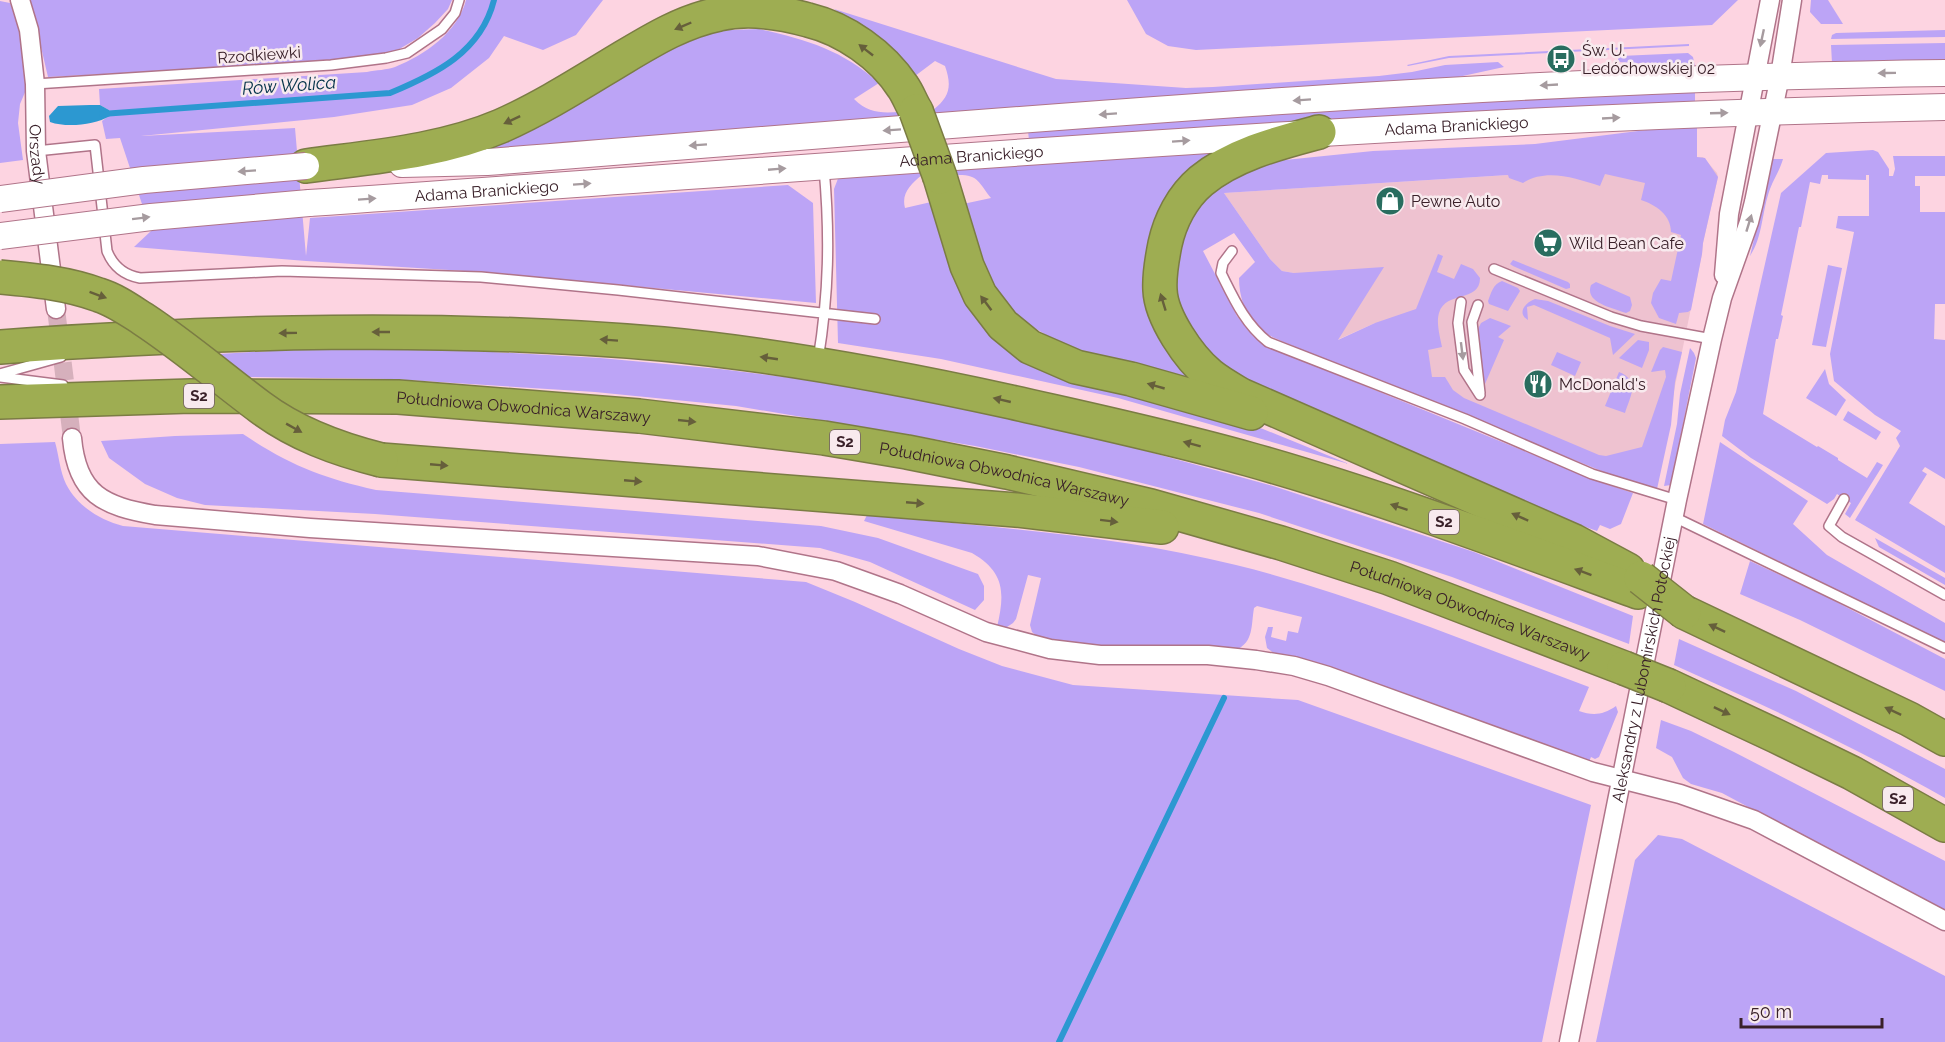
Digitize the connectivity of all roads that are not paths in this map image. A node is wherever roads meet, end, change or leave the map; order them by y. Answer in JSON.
{"nodes":[{"id":1,"x":20,"y":0,"type":"edge"},
{"id":2,"x":459,"y":0,"type":"edge"},
{"id":3,"x":1770,"y":0,"type":"edge"},
{"id":4,"x":1792,"y":0,"type":"edge"},
{"id":5,"x":1945,"y":73,"type":"edge"},
{"id":6,"x":1754,"y":76,"type":"junction"},
{"id":7,"x":1780,"y":76,"type":"junction"},
{"id":8,"x":35,"y":84,"type":"junction"},
{"id":9,"x":1945,"y":107,"type":"edge"},
{"id":10,"x":1773,"y":110,"type":"junction"},
{"id":11,"x":1748,"y":112,"type":"junction"},
{"id":12,"x":1319,"y":132,"type":"junction"},
{"id":13,"x":36,"y":152,"type":"junction"},
{"id":14,"x":824,"y":165,"type":"junction"},
{"id":15,"x":306,"y":166,"type":"junction"},
{"id":16,"x":0,"y":199,"type":"edge"},
{"id":17,"x":0,"y":236,"type":"edge"},
{"id":18,"x":1232,"y":251,"type":"dead end"},
{"id":19,"x":1494,"y":269,"type":"dead end"},
{"id":20,"x":0,"y":278,"type":"edge"},
{"id":21,"x":1722,"y":298,"type":"junction"},
{"id":22,"x":1461,"y":302,"type":"dead end"},
{"id":23,"x":1478,"y":305,"type":"dead end"},
{"id":24,"x":56,"y":309,"type":"tunnel mouth"},
{"id":25,"x":825,"y":314,"type":"junction"},
{"id":26,"x":875,"y":318,"type":"dead end"},
{"id":27,"x":135,"y":337,"type":"junction"},
{"id":28,"x":1712,"y":339,"type":"junction"},
{"id":29,"x":0,"y":347,"type":"edge"},
{"id":30,"x":79,"y":353,"type":"dead end"},
{"id":31,"x":67,"y":356,"type":"dead end"},
{"id":32,"x":817,"y":364,"type":"junction"},
{"id":33,"x":0,"y":375,"type":"edge"},
{"id":34,"x":68,"y":386,"type":"dead end"},
{"id":35,"x":90,"y":389,"type":"dead end"},
{"id":36,"x":146,"y":397,"type":"junction"},
{"id":37,"x":0,"y":402,"type":"edge"},
{"id":38,"x":1333,"y":436,"type":"junction"},
{"id":39,"x":72,"y":438,"type":"tunnel mouth"},
{"id":40,"x":1844,"y":499,"type":"dead end"},
{"id":41,"x":1676,"y":508,"type":"junction"},
{"id":42,"x":1281,"y":543,"type":"junction"},
{"id":43,"x":1640,"y":585,"type":"junction"},
{"id":44,"x":1945,"y":595,"type":"edge"},
{"id":45,"x":1945,"y":648,"type":"edge"},
{"id":46,"x":1945,"y":738,"type":"edge"},
{"id":47,"x":1622,"y":780,"type":"junction"},
{"id":48,"x":1945,"y":825,"type":"edge"},
{"id":49,"x":1945,"y":921,"type":"edge"},
{"id":50,"x":1569,"y":1042,"type":"edge"}],
"edges":[{"from":1,"to":8,"type":"street","name":"Orszady"},
{"from":2,"to":8,"type":"lane","name":"Rzodkiewki"},
{"from":3,"to":6,"type":"street","name":"Aleksandry z Lubomirskich Potockiej","one_way":true},
{"from":4,"to":7,"type":"street","name":"Aleksandry z Lubomirskich Potockiej"},
{"from":5,"to":7,"type":"main road","name":"Adama Branickiego","one_way":true},
{"from":6,"to":7,"type":"main road","name":"Adama Branickiego"},
{"from":6,"to":11,"type":"street","name":"Aleksandry z Lubomirskich Potockiej"},
{"from":6,"to":15,"type":"main road","name":"Adama Branickiego","one_way":true},
{"from":7,"to":10,"type":"street","name":"Aleksandry z Lubomirskich Potockiej"},
{"from":8,"to":13,"type":"street","name":"Orszady"},
{"from":9,"to":10,"type":"main road","name":"Adama Branickiego"},
{"from":10,"to":11,"type":"main road","name":"Adama Branickiego"},
{"from":21,"to":10,"type":"street","name":"Aleksandry z Lubomirskich Potockiej","one_way":true},
{"from":12,"to":11,"type":"main road","name":"Adama Branickiego","one_way":true},
{"from":11,"to":21,"type":"street","name":"Aleksandry z Lubomirskich Potockiej"},
{"from":14,"to":12,"type":"main road","name":"Adama Branickiego","one_way":true},
{"from":38,"to":12,"type":"highway","one_way":true},
{"from":13,"to":24,"type":"street","name":"Orszady"},
{"from":13,"to":25,"type":"lane"},
{"from":17,"to":14,"type":"main road","name":"Adama Branickiego","one_way":true,"bridge":true},
{"from":14,"to":25,"type":"lane"},
{"from":15,"to":16,"type":"main road","name":"Adama Branickiego","one_way":true,"bridge":true},
{"from":38,"to":15,"type":"highway","one_way":true,"bridge":true},
{"from":18,"to":41,"type":"lane"},
{"from":19,"to":28,"type":"lane"},
{"from":20,"to":42,"type":"highway","one_way":true,"bridge":true},
{"from":21,"to":28,"type":"street","name":"Aleksandry z Lubomirskich Potockiej"},
{"from":22,"to":23,"type":"lane","one_way":true},
{"from":25,"to":26,"type":"lane"},
{"from":25,"to":32,"type":"lane"},
{"from":27,"to":29,"type":"highway","number":"S2"},
{"from":27,"to":30,"type":"lane"},
{"from":32,"to":27,"type":"highway","number":"S2","one_way":true},
{"from":28,"to":41,"type":"street","name":"Aleksandry z Lubomirskich Potockiej"},
{"from":31,"to":33,"type":"lane"},
{"from":43,"to":32,"type":"highway","number":"S2","one_way":true},
{"from":33,"to":34,"type":"lane"},
{"from":35,"to":36,"type":"lane"},
{"from":36,"to":37,"type":"highway","name":"Południowa Obwodnica Warszawy","number":"S2"},
{"from":36,"to":42,"type":"highway","name":"Południowa Obwodnica Warszawy","number":"S2","one_way":true},
{"from":43,"to":38,"type":"highway","one_way":true},
{"from":39,"to":47,"type":"street"},
{"from":40,"to":44,"type":"lane"},
{"from":41,"to":45,"type":"lane"},
{"from":41,"to":47,"type":"street","name":"Aleksandry z Lubomirskich Potockiej"},
{"from":42,"to":48,"type":"highway","name":"Południowa Obwodnica Warszawy","number":"S2","one_way":true,"bridge":true},
{"from":46,"to":43,"type":"highway","one_way":true,"bridge":true},
{"from":47,"to":49,"type":"street"},
{"from":47,"to":50,"type":"street","name":"Aleksandry z Lubomirskich Potockiej"}]}
